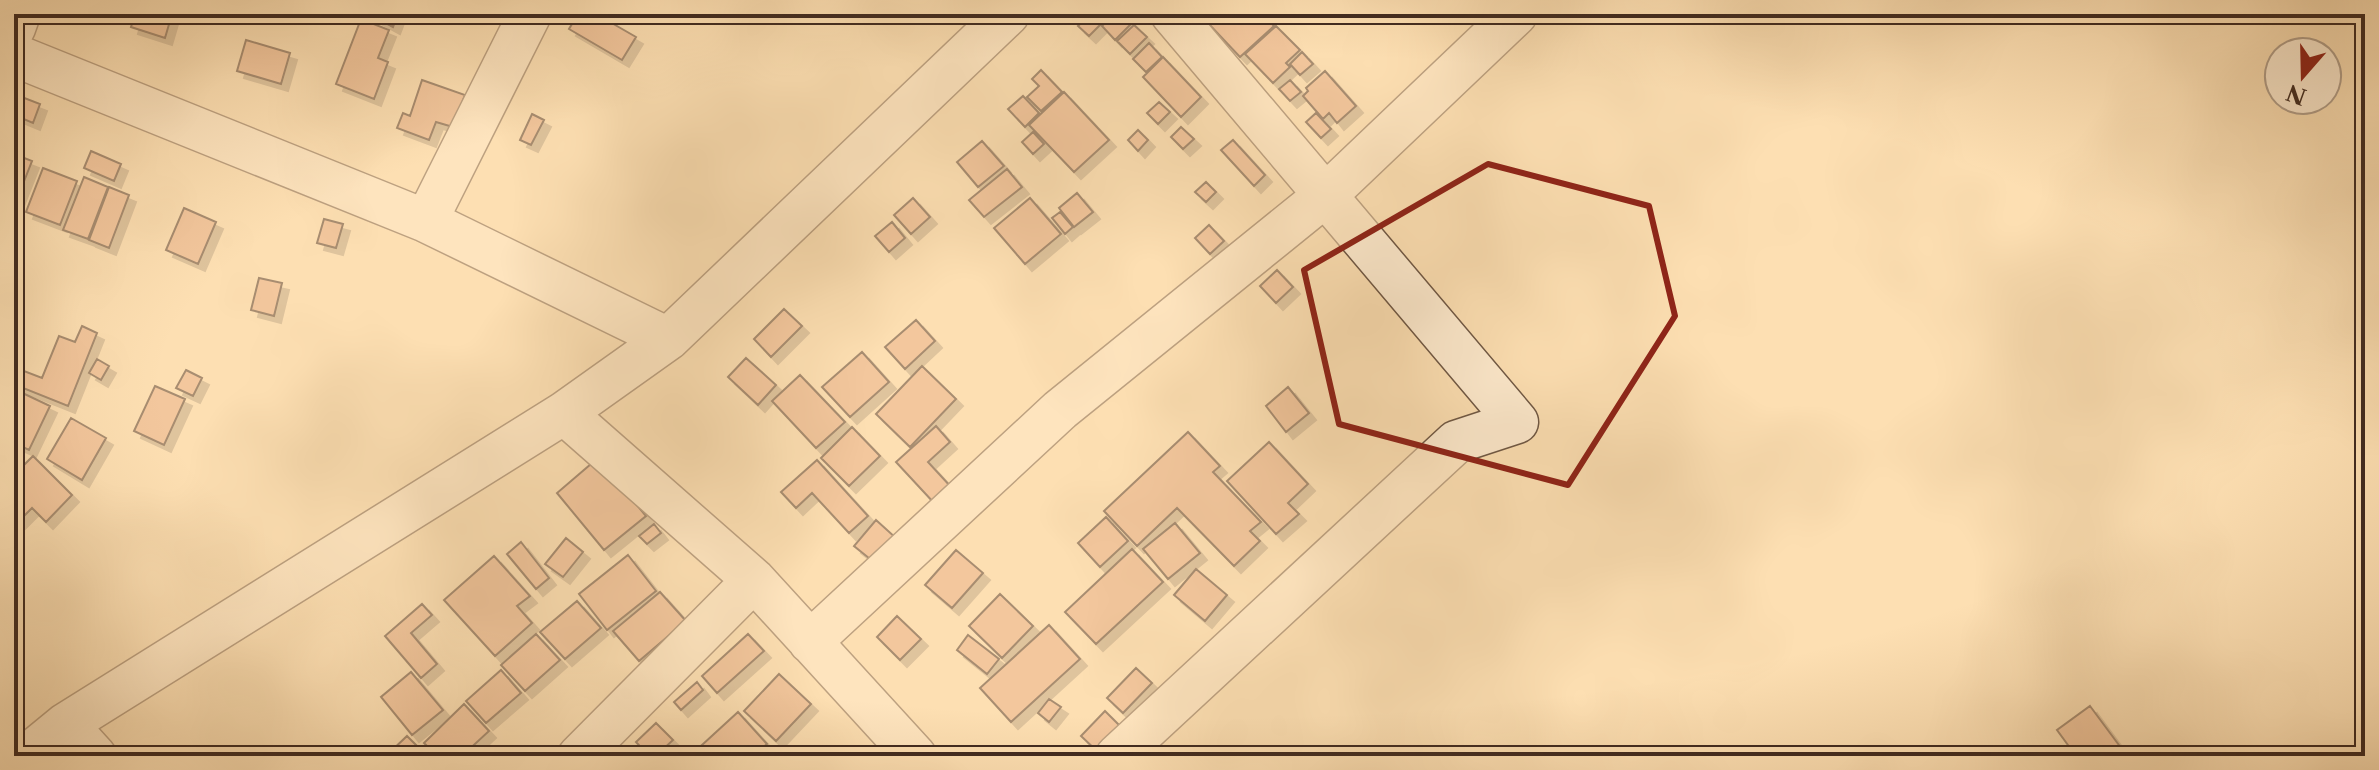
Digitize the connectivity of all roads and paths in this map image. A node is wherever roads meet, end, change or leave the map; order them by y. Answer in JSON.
{"nodes":[{"id":1,"x":19,"y":14,"type":"edge"},
{"id":2,"x":530,"y":14,"type":"edge"},
{"id":3,"x":1008,"y":14,"type":"edge"},
{"id":4,"x":1172,"y":14,"type":"edge"},
{"id":5,"x":1516,"y":14,"type":"edge"},
{"id":6,"x":14,"y":28,"type":"edge"},
{"id":7,"x":14,"y":55,"type":"edge"},
{"id":8,"x":1327,"y":194,"type":"junction"},
{"id":9,"x":426,"y":221,"type":"junction"},
{"id":10,"x":668,"y":339,"type":"junction"},
{"id":11,"x":564,"y":413,"type":"junction"},
{"id":12,"x":754,"y":580,"type":"junction"},
{"id":13,"x":810,"y":642,"type":"junction"},
{"id":14,"x":66,"y":724,"type":"junction"},
{"id":15,"x":27,"y":756,"type":"edge"},
{"id":16,"x":95,"y":756,"type":"edge"},
{"id":17,"x":579,"y":756,"type":"edge"},
{"id":18,"x":915,"y":756,"type":"edge"},
{"id":19,"x":1117,"y":756,"type":"edge"}],
"edges":[{"from":1,"to":6,"type":"street"},
{"from":2,"to":9,"type":"street"},
{"from":3,"to":10,"type":"street"},
{"from":4,"to":8,"type":"street"},
{"from":5,"to":8,"type":"street"},
{"from":7,"to":9,"type":"street"},
{"from":8,"to":13,"type":"street"},
{"from":8,"to":19,"type":"street"},
{"from":9,"to":10,"type":"street"},
{"from":10,"to":11,"type":"street"},
{"from":11,"to":12,"type":"street"},
{"from":11,"to":14,"type":"street"},
{"from":12,"to":13,"type":"street"},
{"from":12,"to":17,"type":"street"},
{"from":13,"to":18,"type":"street"},
{"from":14,"to":15,"type":"street"},
{"from":14,"to":16,"type":"street"}]}
